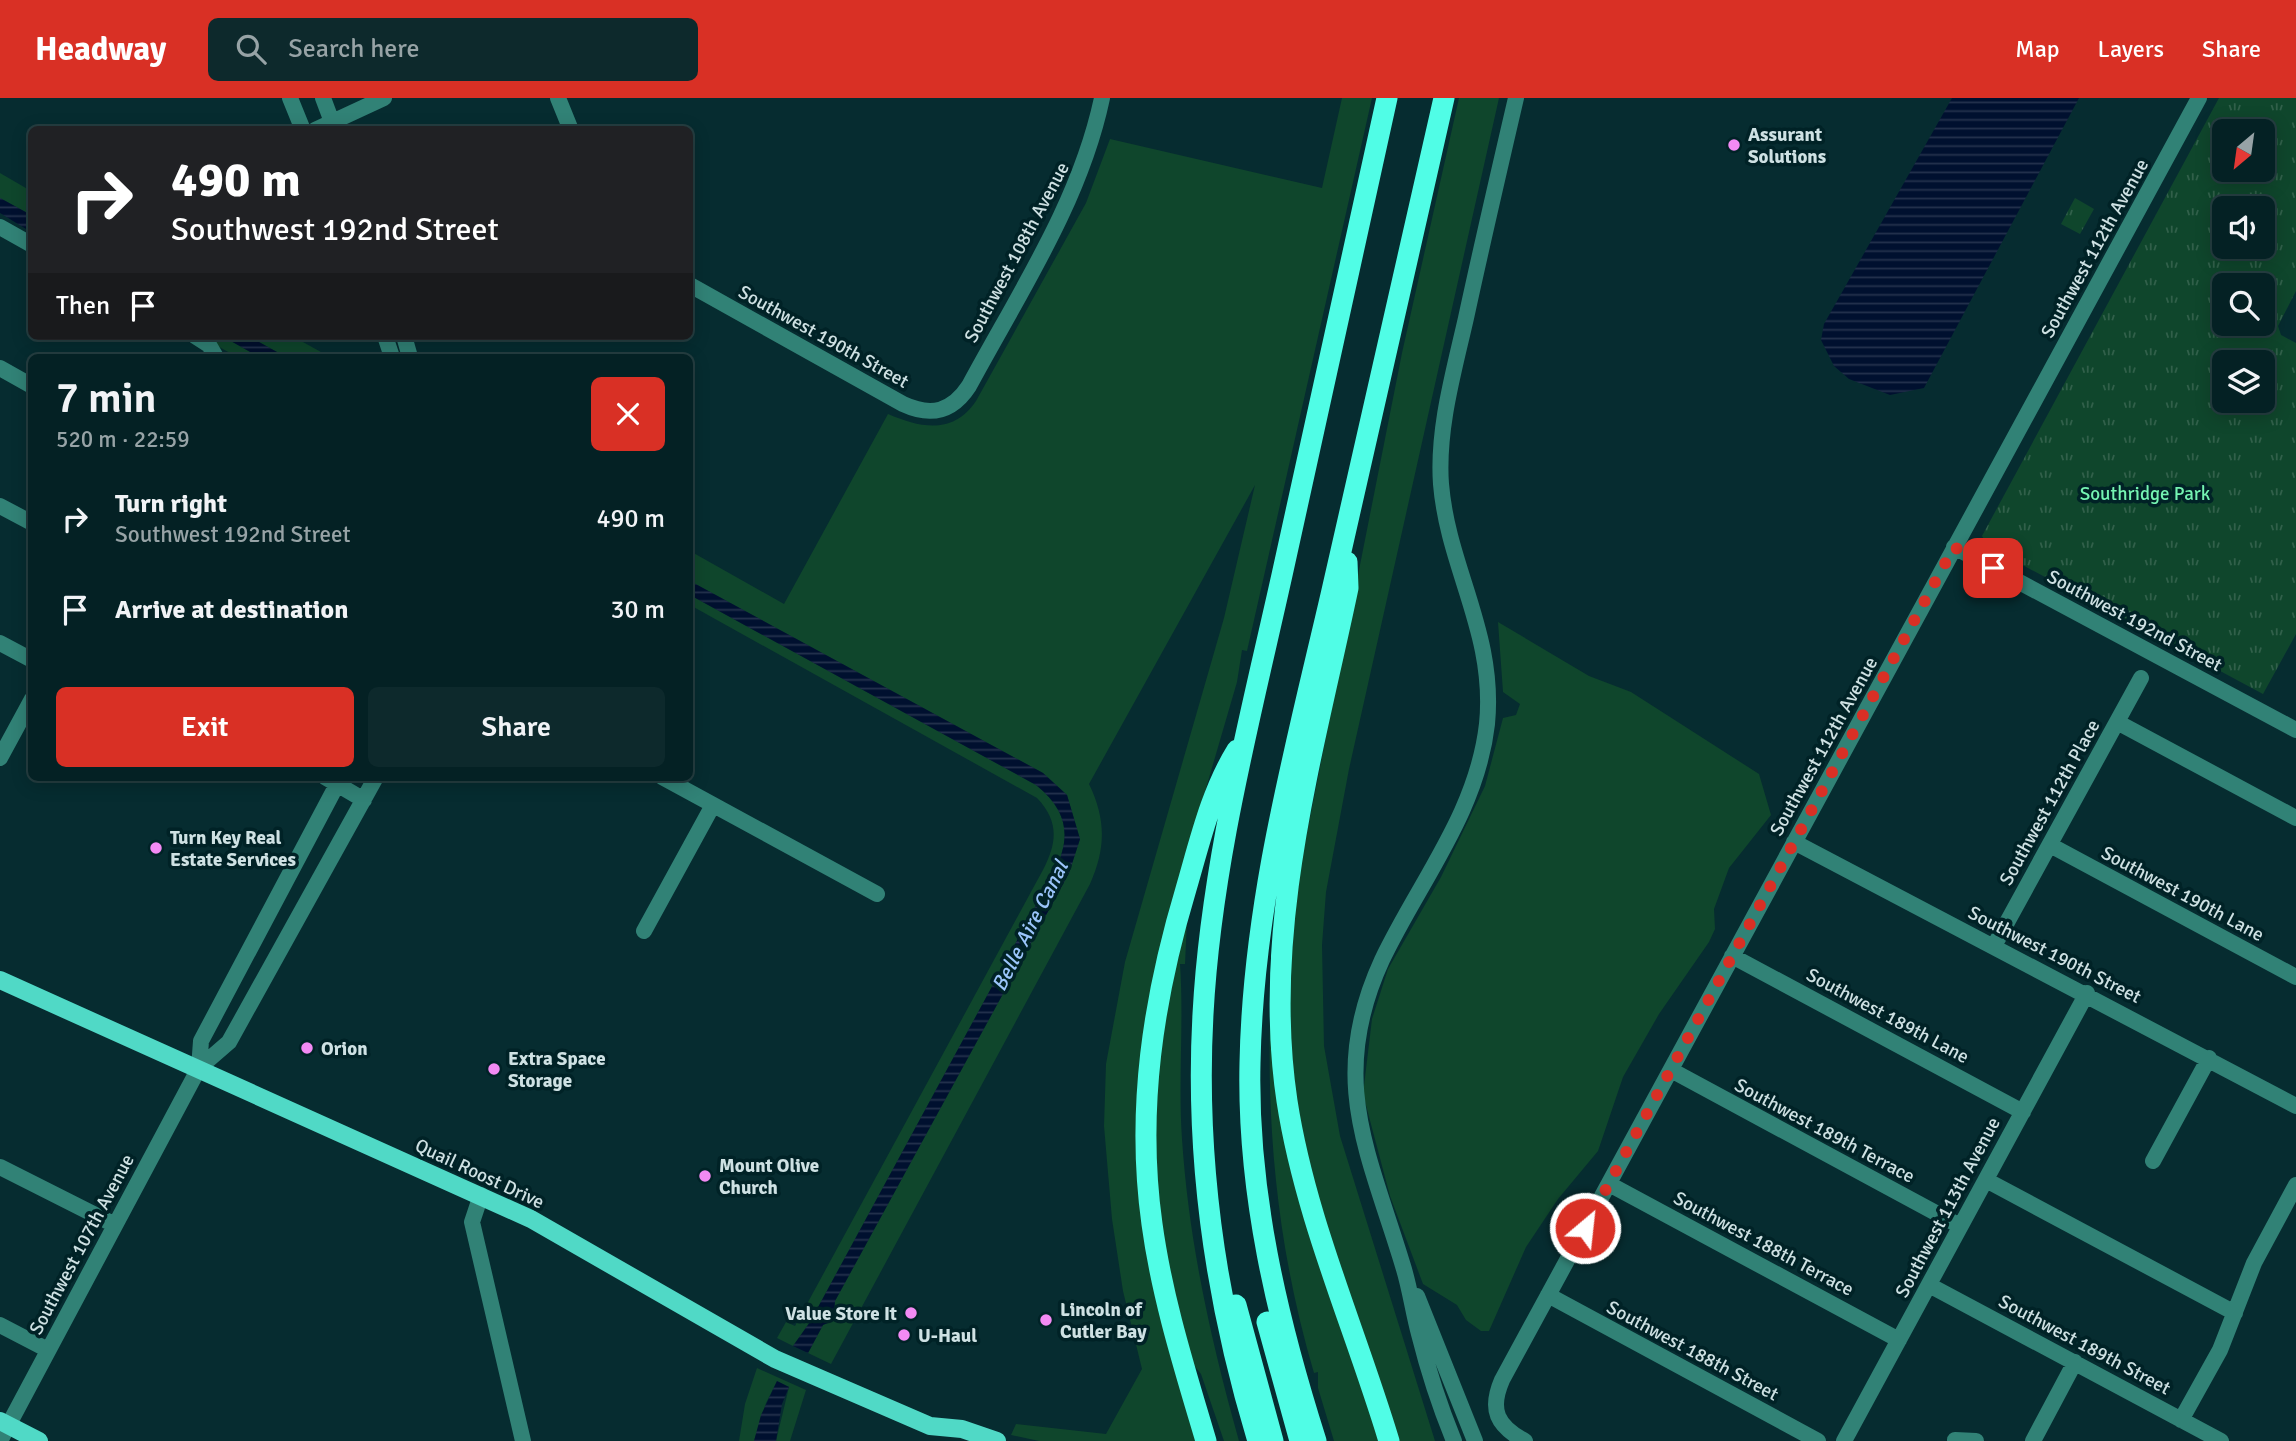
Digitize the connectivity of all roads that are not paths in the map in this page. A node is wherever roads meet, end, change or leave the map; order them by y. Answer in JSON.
{"nodes":[{"id":1,"x":290,"y":98,"type":"edge"},
{"id":2,"x":323,"y":98,"type":"edge"},
{"id":3,"x":384,"y":98,"type":"edge"},
{"id":4,"x":558,"y":98,"type":"edge"},
{"id":5,"x":1102,"y":98,"type":"edge"},
{"id":6,"x":1387,"y":98,"type":"edge"},
{"id":7,"x":1444,"y":98,"type":"edge"},
{"id":8,"x":1516,"y":98,"type":"edge"},
{"id":9,"x":2199,"y":98,"type":"edge"},
{"id":10,"x":333,"y":125,"type":"edge"},
{"id":11,"x":301,"y":126,"type":"edge"},
{"id":12,"x":570,"y":126,"type":"edge"},
{"id":13,"x":0,"y":227,"type":"edge"},
{"id":14,"x":28,"y":242,"type":"edge"},
{"id":15,"x":693,"y":287,"type":"edge"},
{"id":16,"x":201,"y":340,"type":"edge"},
{"id":17,"x":215,"y":354,"type":"edge"},
{"id":18,"x":0,"y":368,"type":"edge"},
{"id":19,"x":28,"y":384,"type":"edge"},
{"id":20,"x":941,"y":411,"type":"joint"},
{"id":21,"x":0,"y":506,"type":"edge"},
{"id":22,"x":28,"y":521,"type":"edge"},
{"id":23,"x":1345,"y":535,"type":"junction"},
{"id":24,"x":1954,"y":547,"type":"junction"},
{"id":25,"x":0,"y":643,"type":"edge"},
{"id":26,"x":28,"y":658,"type":"edge"},
{"id":27,"x":2141,"y":678,"type":"dead end"},
{"id":28,"x":28,"y":706,"type":"edge"},
{"id":29,"x":2117,"y":722,"type":"junction"},
{"id":30,"x":2296,"y":730,"type":"edge"},
{"id":31,"x":1246,"y":736,"type":"junction"},
{"id":32,"x":0,"y":758,"type":"edge"},
{"id":33,"x":333,"y":781,"type":"edge"},
{"id":34,"x":337,"y":781,"type":"edge"},
{"id":35,"x":374,"y":781,"type":"edge"},
{"id":36,"x":669,"y":781,"type":"edge"},
{"id":37,"x":364,"y":800,"type":"junction"},
{"id":38,"x":713,"y":805,"type":"junction"},
{"id":39,"x":2296,"y":818,"type":"edge"},
{"id":40,"x":1794,"y":842,"type":"junction"},
{"id":41,"x":2050,"y":845,"type":"junction"},
{"id":42,"x":877,"y":894,"type":"dead end"},
{"id":43,"x":267,"y":915,"type":"junction"},
{"id":44,"x":293,"y":929,"type":"junction"},
{"id":45,"x":644,"y":931,"type":"dead end"},
{"id":46,"x":1994,"y":946,"type":"junction"},
{"id":47,"x":1732,"y":956,"type":"junction"},
{"id":48,"x":2296,"y":977,"type":"edge"},
{"id":49,"x":0,"y":980,"type":"edge"},
{"id":50,"x":2087,"y":993,"type":"junction"},
{"id":51,"x":2209,"y":1058,"type":"junction"},
{"id":52,"x":199,"y":1068,"type":"junction"},
{"id":53,"x":1671,"y":1070,"type":"junction"},
{"id":54,"x":2296,"y":1106,"type":"edge"},
{"id":55,"x":2023,"y":1112,"type":"junction"},
{"id":56,"x":2153,"y":1161,"type":"dead end"},
{"id":57,"x":0,"y":1167,"type":"edge"},
{"id":58,"x":1986,"y":1180,"type":"junction"},
{"id":59,"x":1609,"y":1184,"type":"junction"},
{"id":60,"x":2296,"y":1185,"type":"edge"},
{"id":61,"x":481,"y":1195,"type":"junction"},
{"id":62,"x":1260,"y":1219,"type":"junction"},
{"id":63,"x":115,"y":1225,"type":"junction"},
{"id":64,"x":1960,"y":1227,"type":"junction"},
{"id":65,"x":1213,"y":1240,"type":"junction"},
{"id":66,"x":1404,"y":1268,"type":"junction"},
{"id":67,"x":1929,"y":1285,"type":"junction"},
{"id":68,"x":1548,"y":1295,"type":"junction"},
{"id":69,"x":2235,"y":1313,"type":"junction"},
{"id":70,"x":0,"y":1325,"type":"edge"},
{"id":71,"x":1899,"y":1340,"type":"junction"},
{"id":72,"x":48,"y":1350,"type":"junction"},
{"id":73,"x":2075,"y":1362,"type":"junction"},
{"id":74,"x":2181,"y":1420,"type":"junction"},
{"id":75,"x":930,"y":1426,"type":"junction"},
{"id":76,"x":1467,"y":1426,"type":"junction"},
{"id":77,"x":3,"y":1429,"type":"edge"},
{"id":78,"x":1453,"y":1438,"type":"edge"},
{"id":79,"x":1205,"y":1440,"type":"edge"},
{"id":80,"x":1955,"y":1440,"type":"edge"},
{"id":81,"x":39,"y":1441,"type":"edge"},
{"id":82,"x":523,"y":1441,"type":"edge"},
{"id":83,"x":948,"y":1441,"type":"edge"},
{"id":84,"x":997,"y":1441,"type":"edge"},
{"id":85,"x":1258,"y":1441,"type":"edge"},
{"id":86,"x":1273,"y":1441,"type":"edge"},
{"id":87,"x":1300,"y":1441,"type":"edge"},
{"id":88,"x":1315,"y":1441,"type":"edge"},
{"id":89,"x":1389,"y":1441,"type":"edge"},
{"id":90,"x":1475,"y":1441,"type":"edge"},
{"id":91,"x":1525,"y":1441,"type":"edge"},
{"id":92,"x":1818,"y":1441,"type":"edge"},
{"id":93,"x":1844,"y":1441,"type":"edge"},
{"id":94,"x":1976,"y":1441,"type":"edge"},
{"id":95,"x":2033,"y":1441,"type":"edge"},
{"id":96,"x":2221,"y":1441,"type":"edge"}],
"edges":[{"from":1,"to":11,"type":"street"},
{"from":2,"to":10,"type":"street"},
{"from":3,"to":10,"type":"street"},
{"from":4,"to":12,"type":"street"},
{"from":5,"to":20,"type":"street","name":"Southwest 108th Avenue"},
{"from":6,"to":31,"type":"highway"},
{"from":7,"to":23,"type":"highway"},
{"from":8,"to":66,"type":"street"},
{"from":9,"to":24,"type":"street","name":"Southwest 112th Avenue"},
{"from":13,"to":14,"type":"street"},
{"from":15,"to":20,"type":"street","name":"Southwest 190th Street"},
{"from":16,"to":17,"type":"street"},
{"from":18,"to":19,"type":"street"},
{"from":21,"to":22,"type":"street"},
{"from":23,"to":62,"type":"highway"},
{"from":23,"to":89,"type":"highway"},
{"from":24,"to":30,"type":"street","name":"Southwest 192nd Street"},
{"from":24,"to":40,"type":"street","name":"Southwest 112th Avenue"},
{"from":25,"to":26,"type":"street"},
{"from":27,"to":29,"type":"street","name":"Southwest 112th Place"},
{"from":28,"to":32,"type":"street"},
{"from":29,"to":39,"type":"street"},
{"from":29,"to":41,"type":"street","name":"Southwest 112th Place"},
{"from":31,"to":65,"type":"highway"},
{"from":31,"to":79,"type":"highway"},
{"from":33,"to":43,"type":"street","name":"Southwest 107th Avenue"},
{"from":34,"to":37,"type":"street"},
{"from":35,"to":37,"type":"street","name":"Southwest 107th Avenue"},
{"from":36,"to":38,"type":"street"},
{"from":37,"to":44,"type":"street","name":"Southwest 107th Avenue"},
{"from":38,"to":42,"type":"street"},
{"from":38,"to":45,"type":"street"},
{"from":40,"to":46,"type":"street","name":"Southwest 190th Street"},
{"from":40,"to":47,"type":"street","name":"Southwest 112th Avenue"},
{"from":41,"to":46,"type":"street","name":"Southwest 112th Place"},
{"from":41,"to":48,"type":"street","name":"Southwest 190th Lane"},
{"from":43,"to":44,"type":"street"},
{"from":43,"to":52,"type":"street","name":"Southwest 107th Avenue"},
{"from":44,"to":52,"type":"street","name":"Southwest 107th Avenue"},
{"from":46,"to":50,"type":"street","name":"Southwest 190th Street"},
{"from":47,"to":53,"type":"street","name":"Southwest 112th Avenue"},
{"from":47,"to":55,"type":"street","name":"Southwest 189th Lane"},
{"from":49,"to":52,"type":"main road","name":"Quail Roost Drive"},
{"from":50,"to":51,"type":"street","name":"Southwest 190th Street"},
{"from":50,"to":55,"type":"street","name":"Southwest 113th Avenue"},
{"from":51,"to":54,"type":"street","name":"Southwest 190th Street"},
{"from":51,"to":56,"type":"street"},
{"from":52,"to":61,"type":"main road","name":"Quail Roost Drive"},
{"from":52,"to":63,"type":"street","name":"Southwest 107th Avenue"},
{"from":53,"to":59,"type":"street","name":"Southwest 112th Avenue"},
{"from":53,"to":64,"type":"street","name":"Southwest 189th Terrace"},
{"from":55,"to":58,"type":"street","name":"Southwest 113th Avenue"},
{"from":57,"to":63,"type":"street"},
{"from":58,"to":64,"type":"street","name":"Southwest 113th Avenue"},
{"from":58,"to":69,"type":"street"},
{"from":59,"to":68,"type":"street","name":"Southwest 112th Avenue"},
{"from":59,"to":71,"type":"street","name":"Southwest 188th Terrace"},
{"from":60,"to":69,"type":"street"},
{"from":61,"to":75,"type":"main road","name":"Quail Roost Drive"},
{"from":61,"to":82,"type":"street"},
{"from":62,"to":87,"type":"highway"},
{"from":62,"to":88,"type":"highway"},
{"from":63,"to":72,"type":"street","name":"Southwest 107th Avenue"},
{"from":64,"to":67,"type":"street","name":"Southwest 113th Avenue"},
{"from":65,"to":85,"type":"highway"},
{"from":65,"to":86,"type":"highway"},
{"from":66,"to":76,"type":"street"},
{"from":66,"to":78,"type":"street"},
{"from":67,"to":71,"type":"street","name":"Southwest 113th Avenue"},
{"from":67,"to":73,"type":"street","name":"Southwest 189th Street"},
{"from":68,"to":91,"type":"street","name":"Southwest 112th Avenue"},
{"from":68,"to":92,"type":"street","name":"Southwest 188th Street"},
{"from":69,"to":74,"type":"street"},
{"from":70,"to":72,"type":"street"},
{"from":71,"to":93,"type":"street","name":"Southwest 113th Avenue"},
{"from":72,"to":77,"type":"street","name":"Southwest 107th Avenue"},
{"from":73,"to":74,"type":"street","name":"Southwest 189th Street"},
{"from":73,"to":95,"type":"street"},
{"from":74,"to":96,"type":"street","name":"Southwest 189th Street"},
{"from":75,"to":83,"type":"main road","name":"Quail Roost Drive"},
{"from":75,"to":84,"type":"main road","name":"Quail Roost Drive"},
{"from":76,"to":78,"type":"street"},
{"from":76,"to":90,"type":"street"},
{"from":77,"to":81,"type":"main road"},
{"from":80,"to":94,"type":"street"}]}
